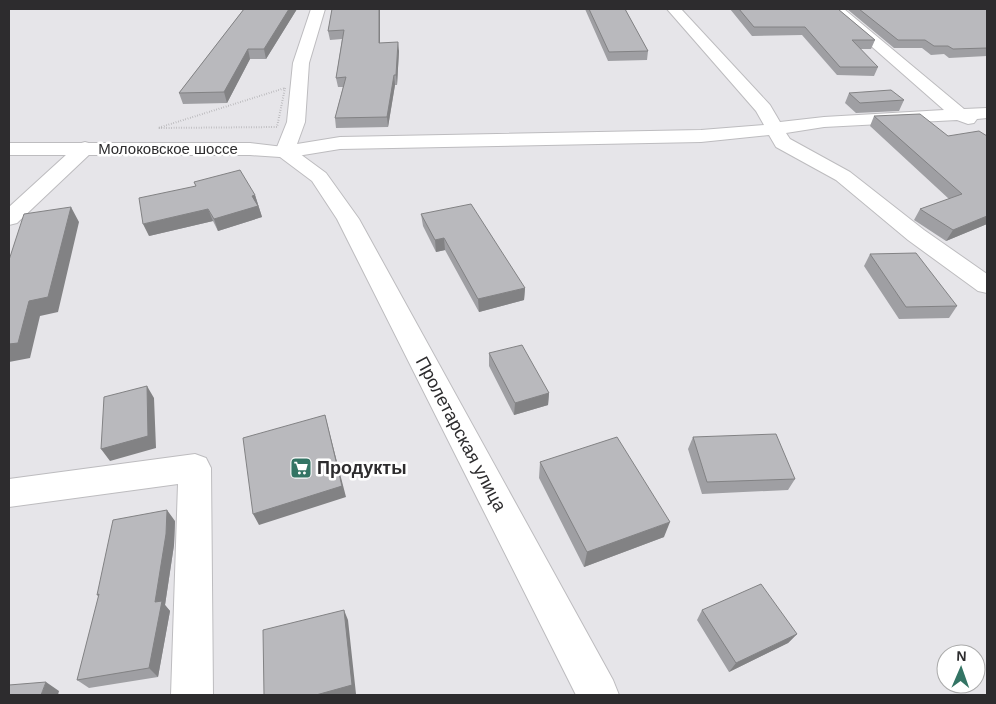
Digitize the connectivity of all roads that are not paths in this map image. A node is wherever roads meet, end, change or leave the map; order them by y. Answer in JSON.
{"nodes":[{"id":1,"x":318,"y":9,"type":"edge"},
{"id":2,"x":674,"y":9,"type":"edge"},
{"id":3,"x":836,"y":9,"type":"edge"},
{"id":4,"x":987,"y":113,"type":"edge"},
{"id":5,"x":959,"y":114,"type":"junction"},
{"id":6,"x":775,"y":129,"type":"junction"},
{"id":7,"x":987,"y":129,"type":"edge"},
{"id":8,"x":85,"y":148,"type":"junction"},
{"id":9,"x":9,"y":149,"type":"edge"},
{"id":10,"x":286,"y":152,"type":"junction"},
{"id":11,"x":9,"y":218,"type":"edge"},
{"id":12,"x":987,"y":285,"type":"edge"},
{"id":13,"x":9,"y":493,"type":"edge"},
{"id":14,"x":192,"y":695,"type":"edge"},
{"id":15,"x":598,"y":695,"type":"edge"}],
"edges":[{"from":1,"to":10,"type":"street"},
{"from":2,"to":6,"type":"street"},
{"from":3,"to":5,"type":"street"},
{"from":4,"to":5,"type":"street","name":"Молоковское шоссе"},
{"from":5,"to":6,"type":"street","name":"Молоковское шоссе"},
{"from":5,"to":7,"type":"street"},
{"from":6,"to":10,"type":"street","name":"Молоковское шоссе"},
{"from":6,"to":12,"type":"street"},
{"from":8,"to":9,"type":"street","name":"Молоковское шоссе"},
{"from":8,"to":10,"type":"street","name":"Молоковское шоссе"},
{"from":8,"to":11,"type":"street"},
{"from":10,"to":15,"type":"street","name":"Пролетарская улица"},
{"from":13,"to":14,"type":"street"}]}
